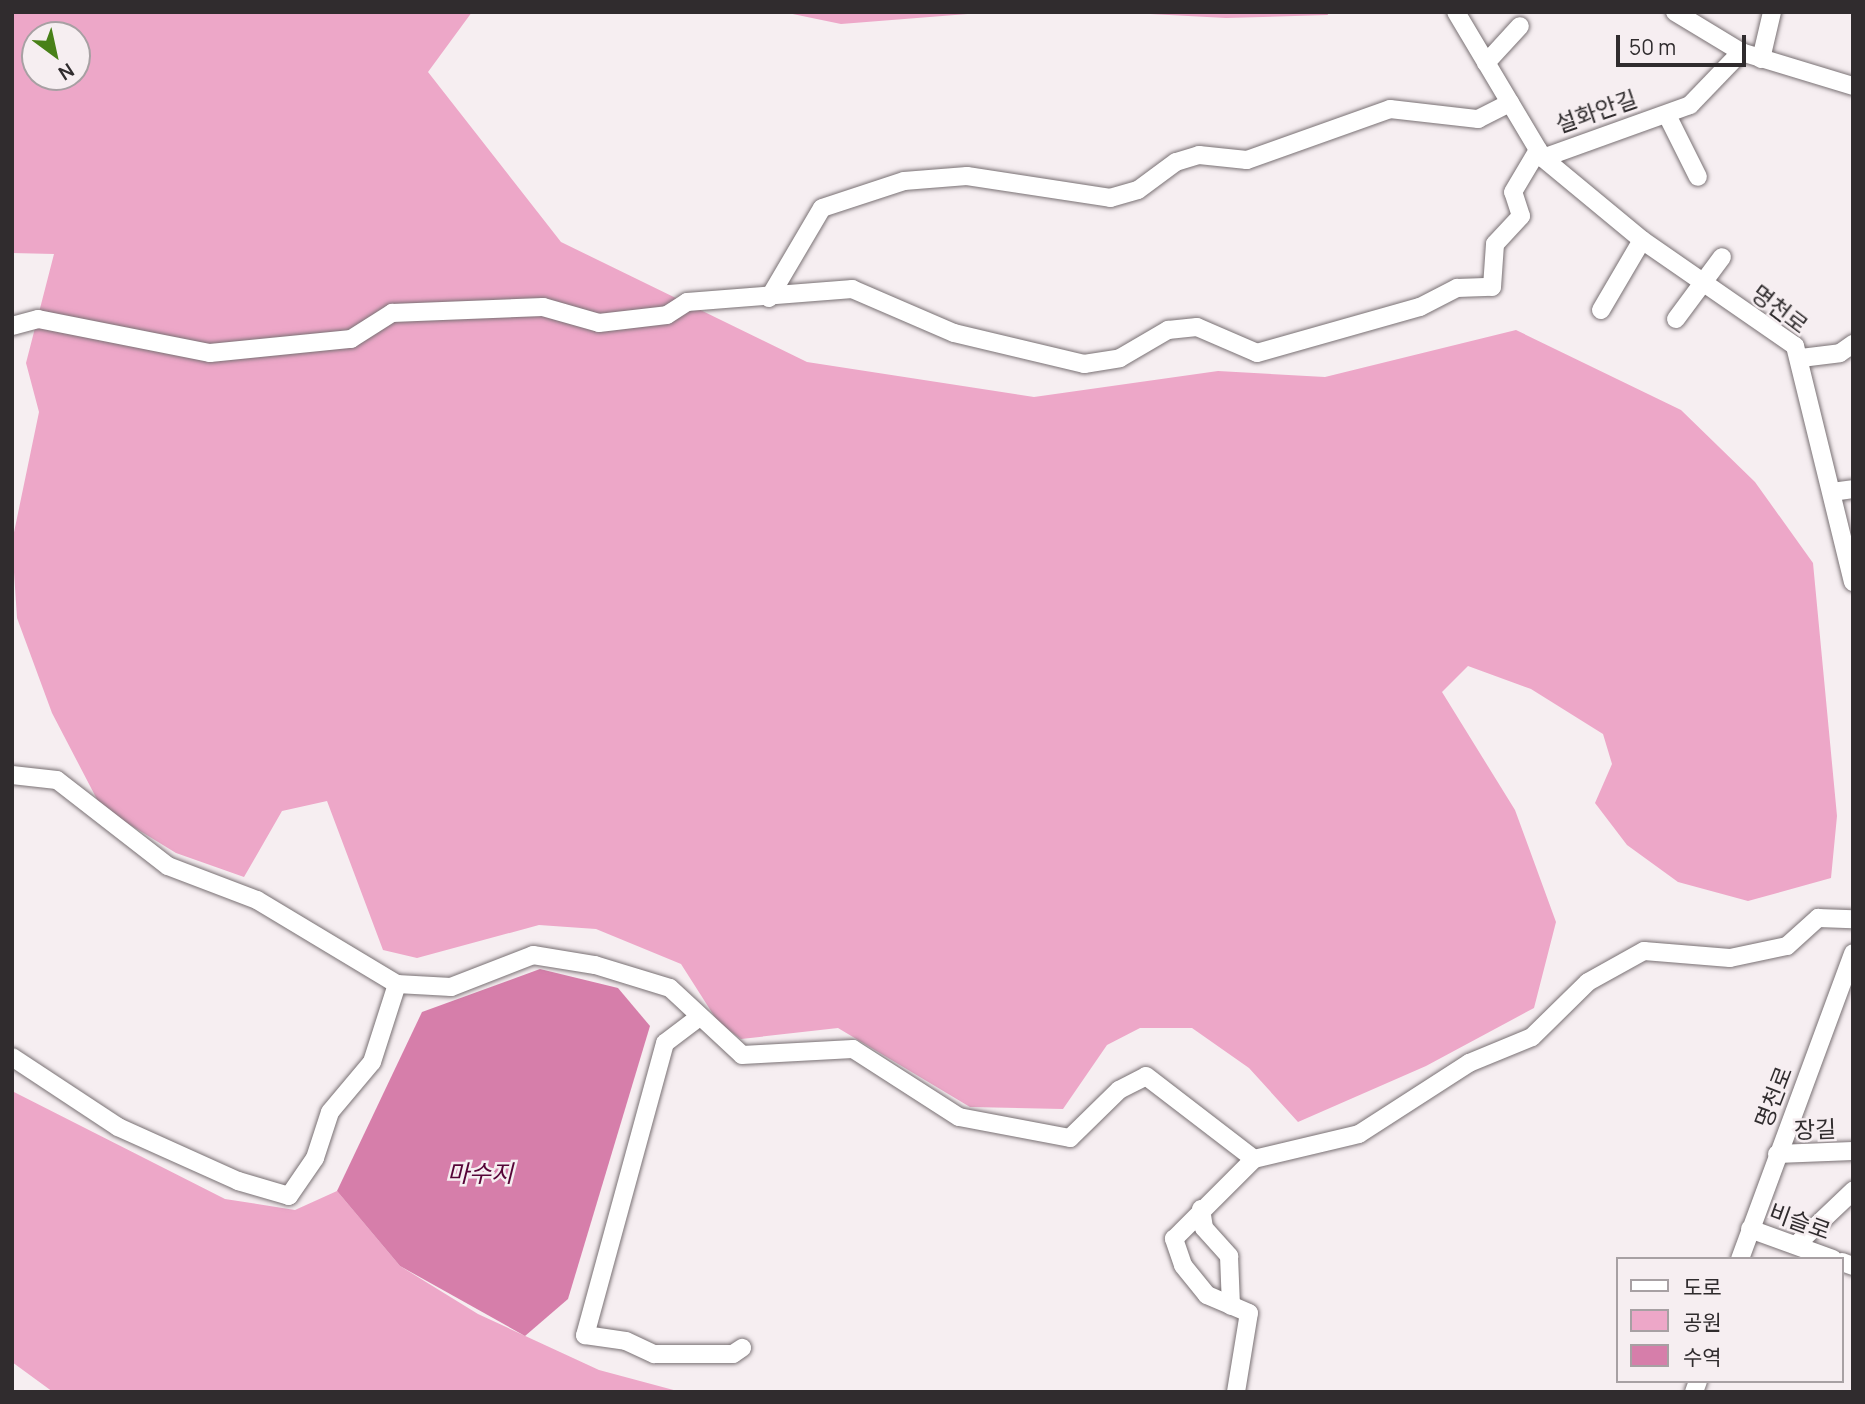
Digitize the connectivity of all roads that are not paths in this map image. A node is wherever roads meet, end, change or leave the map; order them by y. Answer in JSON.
{"nodes":[{"id":1,"x":1455,"y":12,"type":"edge"},
{"id":2,"x":1675,"y":12,"type":"edge"},
{"id":3,"x":1772,"y":12,"type":"edge"},
{"id":4,"x":1520,"y":26,"type":"dead end"},
{"id":5,"x":1741,"y":52,"type":"junction"},
{"id":6,"x":1761,"y":59,"type":"junction"},
{"id":7,"x":1486,"y":63,"type":"junction"},
{"id":8,"x":1853,"y":86,"type":"edge"},
{"id":9,"x":1510,"y":103,"type":"junction"},
{"id":10,"x":1667,"y":114,"type":"junction"},
{"id":11,"x":1541,"y":154,"type":"junction"},
{"id":12,"x":1698,"y":177,"type":"dead end"},
{"id":13,"x":1642,"y":240,"type":"junction"},
{"id":14,"x":1722,"y":257,"type":"dead end"},
{"id":15,"x":1704,"y":284,"type":"junction"},
{"id":16,"x":769,"y":298,"type":"junction"},
{"id":17,"x":1601,"y":310,"type":"dead end"},
{"id":18,"x":1676,"y":319,"type":"dead end"},
{"id":19,"x":12,"y":326,"type":"edge"},
{"id":20,"x":1853,"y":344,"type":"edge"},
{"id":21,"x":1801,"y":358,"type":"junction"},
{"id":22,"x":1853,"y":488,"type":"edge"},
{"id":23,"x":1832,"y":492,"type":"junction"},
{"id":24,"x":1853,"y":582,"type":"edge"},
{"id":25,"x":12,"y":775,"type":"edge"},
{"id":26,"x":1853,"y":919,"type":"edge"},
{"id":27,"x":1853,"y":953,"type":"edge"},
{"id":28,"x":397,"y":984,"type":"junction"},
{"id":29,"x":698,"y":1018,"type":"junction"},
{"id":30,"x":12,"y":1057,"type":"edge"},
{"id":31,"x":1853,"y":1151,"type":"edge"},
{"id":32,"x":1777,"y":1154,"type":"junction"},
{"id":33,"x":1254,"y":1159,"type":"junction"},
{"id":34,"x":1853,"y":1191,"type":"edge"},
{"id":35,"x":1201,"y":1209,"type":"junction"},
{"id":36,"x":1750,"y":1229,"type":"junction"},
{"id":37,"x":1796,"y":1245,"type":"junction"},
{"id":38,"x":1741,"y":1257,"type":"edge"},
{"id":39,"x":1828,"y":1257,"type":"edge"},
{"id":40,"x":1231,"y":1306,"type":"junction"},
{"id":41,"x":742,"y":1348,"type":"dead end"},
{"id":42,"x":1236,"y":1392,"type":"edge"}],
"edges":[{"from":1,"to":7,"type":"street","name":"명천로"},
{"from":2,"to":5,"type":"street"},
{"from":3,"to":6,"type":"street"},
{"from":4,"to":7,"type":"street"},
{"from":5,"to":6,"type":"street"},
{"from":5,"to":10,"type":"street","name":"설화안길"},
{"from":6,"to":8,"type":"street"},
{"from":7,"to":9,"type":"street","name":"명천로"},
{"from":9,"to":11,"type":"street","name":"명천로"},
{"from":9,"to":16,"type":"street"},
{"from":10,"to":11,"type":"street","name":"설화안길"},
{"from":10,"to":12,"type":"street","name":"설화안길"},
{"from":11,"to":13,"type":"street","name":"명천로"},
{"from":11,"to":16,"type":"street"},
{"from":13,"to":15,"type":"street","name":"명천로"},
{"from":13,"to":17,"type":"street"},
{"from":14,"to":15,"type":"street"},
{"from":15,"to":18,"type":"street"},
{"from":15,"to":21,"type":"street","name":"명천로"},
{"from":16,"to":19,"type":"street"},
{"from":20,"to":21,"type":"street"},
{"from":21,"to":23,"type":"street","name":"명천로"},
{"from":22,"to":23,"type":"street"},
{"from":23,"to":24,"type":"street","name":"명천로"},
{"from":25,"to":28,"type":"street"},
{"from":26,"to":33,"type":"street"},
{"from":27,"to":32,"type":"street","name":"명천로"},
{"from":28,"to":29,"type":"street"},
{"from":28,"to":30,"type":"street"},
{"from":29,"to":33,"type":"street"},
{"from":29,"to":41,"type":"street"},
{"from":31,"to":32,"type":"street","name":"장길"},
{"from":32,"to":36,"type":"street","name":"명천로"},
{"from":33,"to":35,"type":"street"},
{"from":34,"to":37,"type":"street"},
{"from":35,"to":40,"type":"street"},
{"from":35,"to":40,"type":"street"},
{"from":36,"to":37,"type":"street","name":"비슬로"},
{"from":36,"to":38,"type":"street","name":"명천로"},
{"from":37,"to":39,"type":"street","name":"비슬로"},
{"from":40,"to":42,"type":"street"}]}
